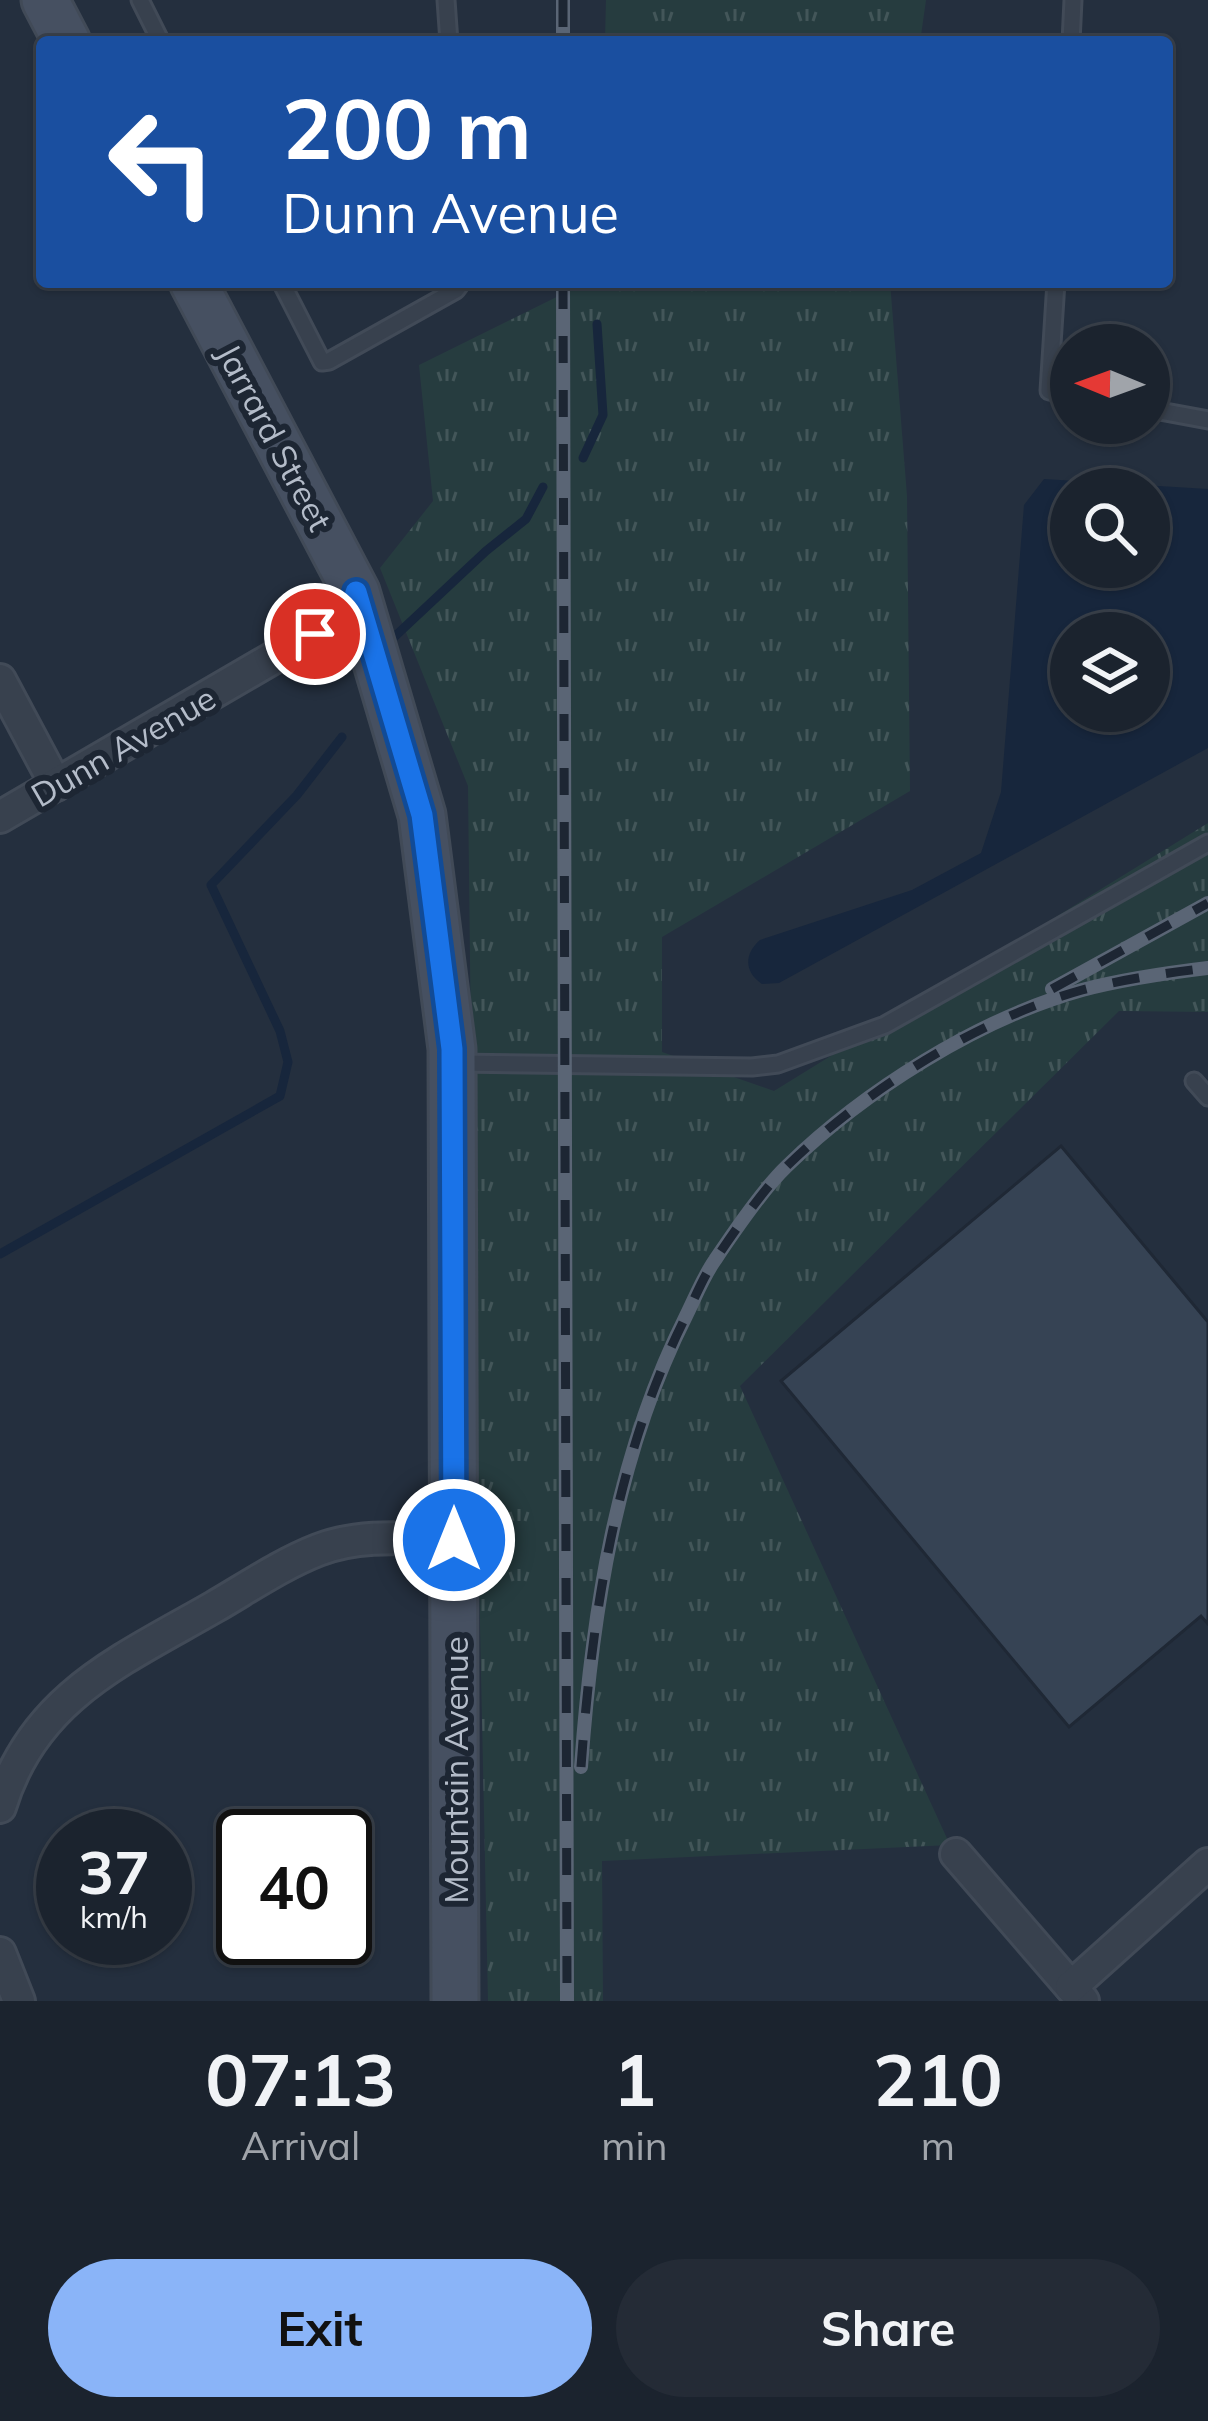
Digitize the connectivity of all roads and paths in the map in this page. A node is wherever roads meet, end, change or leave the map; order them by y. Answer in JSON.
{"nodes":[{"id":1,"x":45,"y":0,"type":"edge"},
{"id":2,"x":140,"y":0,"type":"edge"},
{"id":3,"x":446,"y":0,"type":"edge"},
{"id":4,"x":1073,"y":0,"type":"edge"},
{"id":5,"x":64,"y":36,"type":"edge"},
{"id":6,"x":158,"y":36,"type":"edge"},
{"id":7,"x":449,"y":36,"type":"edge"},
{"id":8,"x":1071,"y":36,"type":"edge"},
{"id":9,"x":196,"y":288,"type":"edge"},
{"id":10,"x":284,"y":288,"type":"edge"},
{"id":11,"x":458,"y":288,"type":"edge"},
{"id":12,"x":1056,"y":288,"type":"edge"},
{"id":13,"x":1053,"y":324,"type":"edge"},
{"id":14,"x":1170,"y":413,"type":"edge"},
{"id":15,"x":1208,"y":420,"type":"edge"},
{"id":16,"x":356,"y":592,"type":"junction"},
{"id":17,"x":0,"y":680,"type":"edge"},
{"id":18,"x":56,"y":785,"type":"junction"},
{"id":19,"x":0,"y":818,"type":"edge"},
{"id":20,"x":1208,"y":843,"type":"edge"},
{"id":21,"x":452,"y":1063,"type":"junction"},
{"id":22,"x":1194,"y":1081,"type":"dead end"},
{"id":23,"x":1208,"y":1097,"type":"edge"},
{"id":24,"x":454,"y":1540,"type":"junction"},
{"id":25,"x":0,"y":1807,"type":"edge"},
{"id":26,"x":956,"y":1854,"type":"dead end"},
{"id":27,"x":1208,"y":1864,"type":"edge"},
{"id":28,"x":0,"y":1953,"type":"edge"},
{"id":29,"x":1077,"y":1994,"type":"edge"},
{"id":30,"x":19,"y":2001,"type":"edge"},
{"id":31,"x":455,"y":2001,"type":"edge"}],
"edges":[{"from":1,"to":5,"type":"street"},
{"from":2,"to":6,"type":"lane"},
{"from":3,"to":7,"type":"lane"},
{"from":4,"to":8,"type":"lane"},
{"from":9,"to":16,"type":"street","name":"Jarrard Street"},
{"from":10,"to":11,"type":"lane"},
{"from":12,"to":13,"type":"lane"},
{"from":14,"to":15,"type":"lane"},
{"from":16,"to":18,"type":"street","name":"Dunn Avenue"},
{"from":16,"to":21,"type":"street","name":"Jarrard Street"},
{"from":17,"to":18,"type":"street"},
{"from":18,"to":19,"type":"street","name":"Dunn Avenue"},
{"from":20,"to":21,"type":"lane"},
{"from":21,"to":24,"type":"street","name":"Mountain Avenue"},
{"from":22,"to":23,"type":"lane"},
{"from":24,"to":25,"type":"street"},
{"from":24,"to":31,"type":"street","name":"Mountain Avenue"},
{"from":26,"to":29,"type":"street"},
{"from":27,"to":29,"type":"street"},
{"from":28,"to":30,"type":"street"}]}
